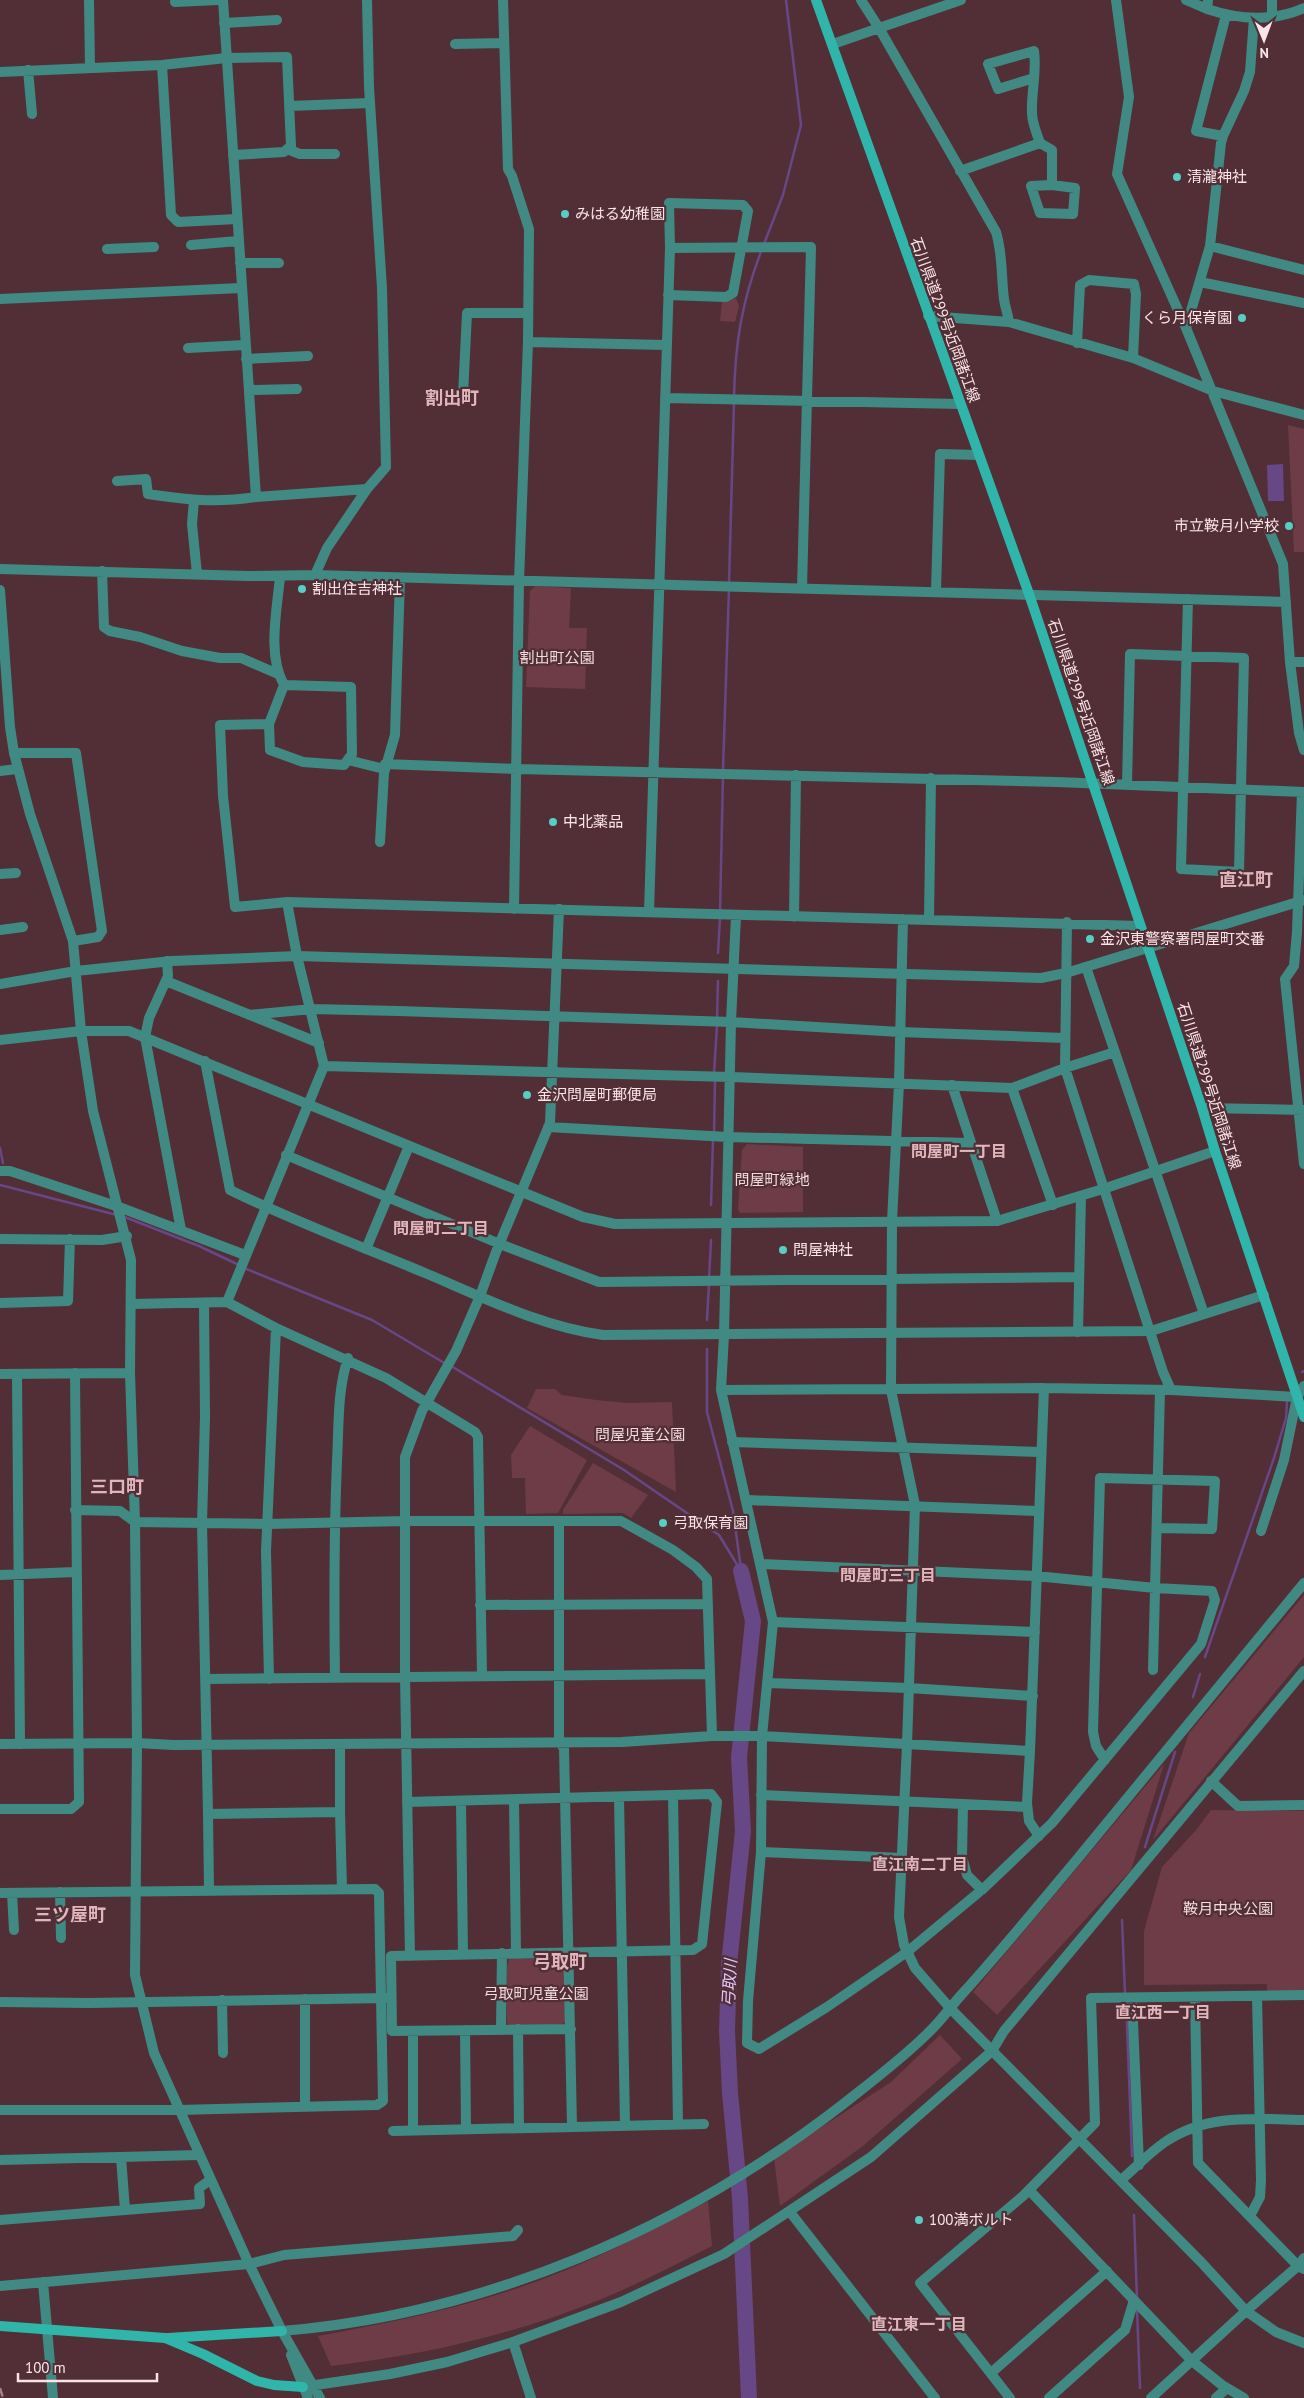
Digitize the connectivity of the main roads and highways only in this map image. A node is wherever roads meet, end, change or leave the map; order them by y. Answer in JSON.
{"nodes":[{"id":1,"x":816,"y":0,"type":"edge"},
{"id":2,"x":1304,"y":1417,"type":"edge"},
{"id":3,"x":0,"y":2326,"type":"edge"},
{"id":4,"x":282,"y":2331,"type":"road end"},
{"id":5,"x":164,"y":2338,"type":"junction"},
{"id":6,"x":303,"y":2387,"type":"road end"}],
"edges":[{"from":1,"to":2,"type":"main road","name":"石川県道299号近岡諸江線"},
{"from":3,"to":5,"type":"main road","bridge":true},
{"from":4,"to":5,"type":"main road"},
{"from":5,"to":6,"type":"main road"}]}
